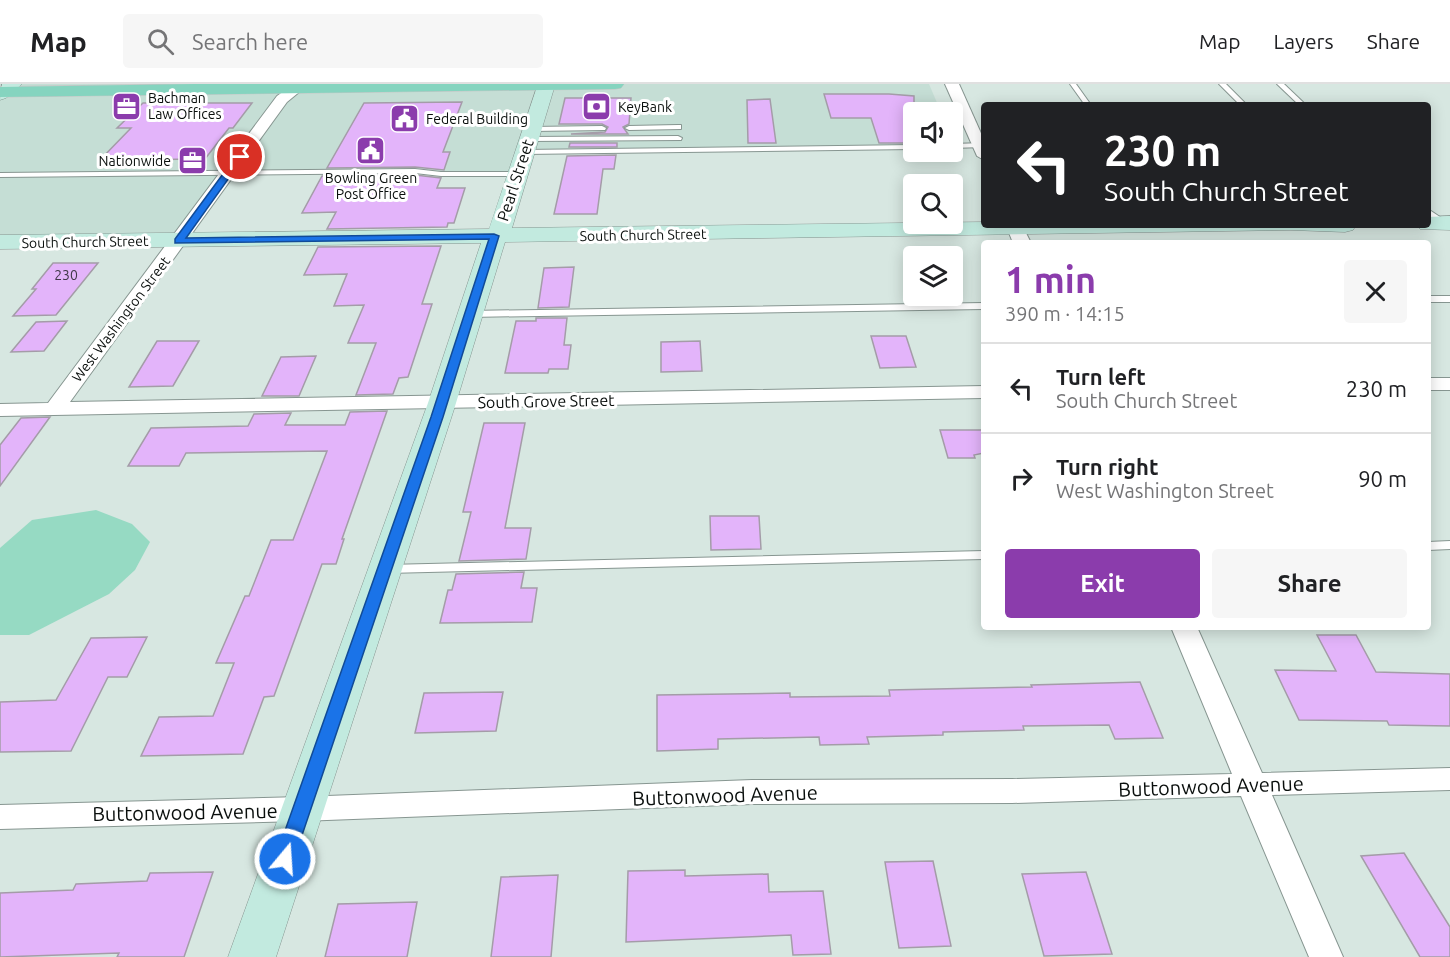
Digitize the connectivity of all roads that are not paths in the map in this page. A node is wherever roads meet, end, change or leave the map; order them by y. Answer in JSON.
{"nodes":[{"id":1,"x":615,"y":84,"type":"edge"},
{"id":2,"x":952,"y":84,"type":"edge"},
{"id":3,"x":1073,"y":84,"type":"edge"},
{"id":4,"x":1222,"y":84,"type":"edge"},
{"id":5,"x":1280,"y":84,"type":"edge"},
{"id":6,"x":546,"y":85,"type":"edge"},
{"id":7,"x":300,"y":86,"type":"edge"},
{"id":8,"x":4,"y":91,"type":"edge"},
{"id":9,"x":1086,"y":102,"type":"edge"},
{"id":10,"x":1241,"y":102,"type":"edge"},
{"id":11,"x":1300,"y":102,"type":"edge"},
{"id":12,"x":602,"y":130,"type":"dead end"},
{"id":13,"x":629,"y":130,"type":"dead end"},
{"id":14,"x":527,"y":144,"type":"junction"},
{"id":15,"x":981,"y":146,"type":"edge"},
{"id":16,"x":903,"y":147,"type":"edge"},
{"id":17,"x":963,"y":147,"type":"edge"},
{"id":18,"x":981,"y":148,"type":"edge"},
{"id":19,"x":228,"y":173,"type":"junction"},
{"id":20,"x":0,"y":174,"type":"edge"},
{"id":21,"x":1171,"y":228,"type":"edge"},
{"id":22,"x":1018,"y":232,"type":"edge"},
{"id":23,"x":494,"y":236,"type":"junction"},
{"id":24,"x":178,"y":241,"type":"junction"},
{"id":25,"x":0,"y":242,"type":"edge"},
{"id":26,"x":1431,"y":299,"type":"edge"},
{"id":27,"x":1450,"y":299,"type":"edge"},
{"id":28,"x":981,"y":306,"type":"edge"},
{"id":29,"x":469,"y":314,"type":"junction"},
{"id":30,"x":1431,"y":384,"type":"edge"},
{"id":31,"x":1450,"y":384,"type":"edge"},
{"id":32,"x":981,"y":392,"type":"edge"},
{"id":33,"x":442,"y":403,"type":"junction"},
{"id":34,"x":54,"y":409,"type":"junction"},
{"id":35,"x":0,"y":410,"type":"edge"},
{"id":36,"x":1450,"y":545,"type":"edge"},
{"id":37,"x":1431,"y":546,"type":"edge"},
{"id":38,"x":981,"y":555,"type":"edge"},
{"id":39,"x":383,"y":569,"type":"junction"},
{"id":40,"x":1185,"y":630,"type":"edge"},
{"id":41,"x":1450,"y":779,"type":"edge"},
{"id":42,"x":1250,"y":785,"type":"junction"},
{"id":43,"x":301,"y":809,"type":"junction"},
{"id":44,"x":0,"y":817,"type":"edge"},
{"id":45,"x":252,"y":957,"type":"edge"},
{"id":46,"x":1326,"y":957,"type":"edge"}],
"edges":[{"from":1,"to":6,"type":"main road"},
{"from":2,"to":15,"type":"street"},
{"from":3,"to":9,"type":"lane"},
{"from":4,"to":10,"type":"lane"},
{"from":5,"to":11,"type":"lane"},
{"from":6,"to":7,"type":"main road"},
{"from":6,"to":14,"type":"street","name":"Pearl Street"},
{"from":7,"to":8,"type":"main road"},
{"from":7,"to":19,"type":"street","name":"West Washington Street"},
{"from":12,"to":14,"type":"lane"},
{"from":13,"to":14,"type":"lane"},
{"from":14,"to":16,"type":"lane"},
{"from":14,"to":19,"type":"lane"},
{"from":14,"to":23,"type":"street","name":"Pearl Street"},
{"from":17,"to":18,"type":"lane"},
{"from":19,"to":20,"type":"lane"},
{"from":19,"to":24,"type":"street","name":"West Washington Street"},
{"from":21,"to":22,"type":"street","name":"South Church Street"},
{"from":22,"to":23,"type":"street","name":"South Church Street"},
{"from":23,"to":24,"type":"street","name":"South Church Street"},
{"from":23,"to":29,"type":"street","name":"Pearl Street"},
{"from":24,"to":25,"type":"street","name":"South Church Street"},
{"from":24,"to":34,"type":"street","name":"West Washington Street"},
{"from":26,"to":27,"type":"lane"},
{"from":28,"to":29,"type":"lane"},
{"from":29,"to":33,"type":"street","name":"Pearl Street"},
{"from":30,"to":31,"type":"street"},
{"from":32,"to":33,"type":"street","name":"South Grove Street"},
{"from":33,"to":34,"type":"street","name":"South Grove Street"},
{"from":33,"to":39,"type":"street","name":"Pearl Street"},
{"from":34,"to":35,"type":"street","name":"South Grove Street"},
{"from":36,"to":37,"type":"lane"},
{"from":38,"to":39,"type":"lane"},
{"from":39,"to":43,"type":"street","name":"Pearl Street"},
{"from":40,"to":42,"type":"street"},
{"from":41,"to":42,"type":"street","name":"Buttonwood Avenue"},
{"from":42,"to":43,"type":"street","name":"Buttonwood Avenue"},
{"from":42,"to":46,"type":"street"},
{"from":43,"to":44,"type":"street","name":"Buttonwood Avenue"},
{"from":43,"to":45,"type":"street","name":"Pearl Street"}]}
